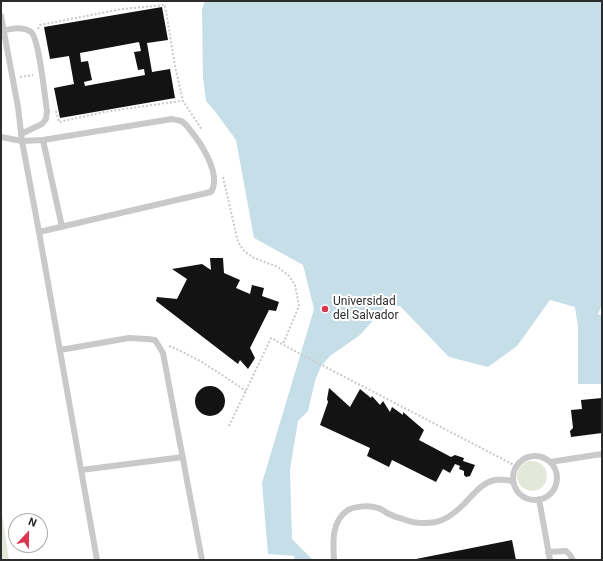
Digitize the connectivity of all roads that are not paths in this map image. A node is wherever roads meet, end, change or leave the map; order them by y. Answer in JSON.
{"nodes":[{"id":1,"x":1,"y":16,"type":"edge"},
{"id":2,"x":4,"y":30,"type":"junction"},
{"id":3,"x":21,"y":134,"type":"junction"},
{"id":4,"x":1,"y":137,"type":"edge"},
{"id":5,"x":43,"y":140,"type":"junction"},
{"id":6,"x":22,"y":141,"type":"junction"},
{"id":7,"x":62,"y":227,"type":"junction"},
{"id":8,"x":40,"y":232,"type":"junction"},
{"id":9,"x":60,"y":350,"type":"junction"},
{"id":10,"x":602,"y":454,"type":"edge"},
{"id":11,"x":182,"y":457,"type":"junction"},
{"id":12,"x":550,"y":462,"type":"junction"},
{"id":13,"x":81,"y":470,"type":"junction"},
{"id":14,"x":513,"y":481,"type":"junction"},
{"id":15,"x":539,"y":499,"type":"junction"},
{"id":16,"x":548,"y":552,"type":"junction"},
{"id":17,"x":97,"y":560,"type":"edge"},
{"id":18,"x":202,"y":560,"type":"edge"},
{"id":19,"x":334,"y":560,"type":"edge"},
{"id":20,"x":550,"y":560,"type":"edge"},
{"id":21,"x":574,"y":560,"type":"edge"}],
"edges":[{"from":1,"to":2,"type":"lane"},
{"from":2,"to":3,"type":"lane"},
{"from":2,"to":3,"type":"lane"},
{"from":3,"to":6,"type":"lane"},
{"from":4,"to":6,"type":"lane"},
{"from":5,"to":6,"type":"lane"},
{"from":5,"to":7,"type":"lane"},
{"from":5,"to":7,"type":"lane"},
{"from":6,"to":8,"type":"lane"},
{"from":7,"to":8,"type":"lane"},
{"from":8,"to":9,"type":"lane"},
{"from":9,"to":11,"type":"lane"},
{"from":9,"to":13,"type":"lane"},
{"from":10,"to":12,"type":"lane"},
{"from":11,"to":13,"type":"lane"},
{"from":11,"to":18,"type":"lane"},
{"from":12,"to":14,"type":"lane"},
{"from":12,"to":15,"type":"lane"},
{"from":13,"to":17,"type":"lane"},
{"from":14,"to":15,"type":"lane"},
{"from":14,"to":19,"type":"lane"},
{"from":15,"to":16,"type":"lane"},
{"from":16,"to":20,"type":"lane"},
{"from":16,"to":21,"type":"lane"}]}
